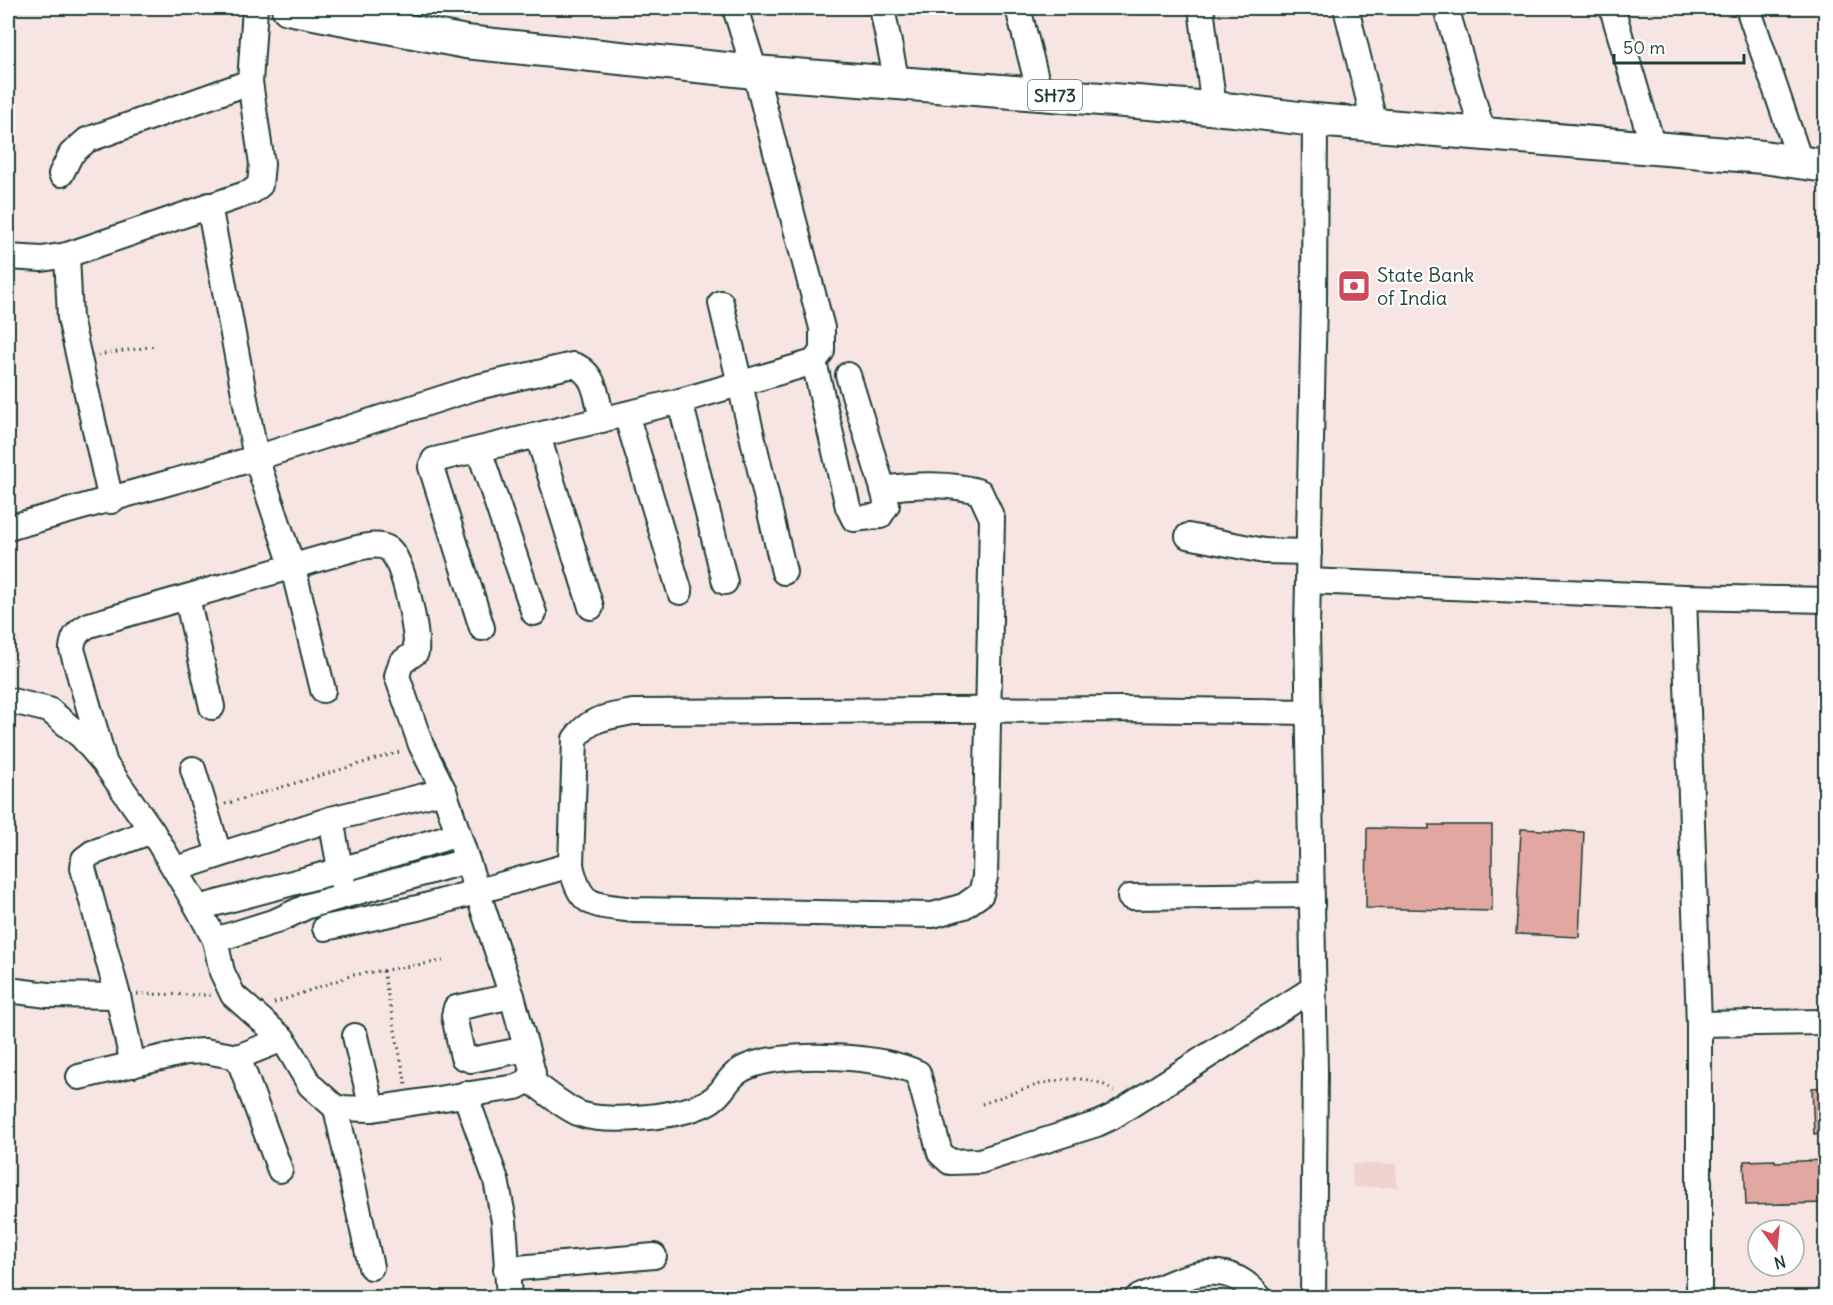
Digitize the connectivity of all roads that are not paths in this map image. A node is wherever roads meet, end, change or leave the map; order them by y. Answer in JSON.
{"nodes":[{"id":1,"x":255,"y":8,"type":"edge"},
{"id":2,"x":288,"y":8,"type":"edge"},
{"id":3,"x":735,"y":8,"type":"edge"},
{"id":4,"x":882,"y":8,"type":"edge"},
{"id":5,"x":1018,"y":8,"type":"edge"},
{"id":6,"x":1201,"y":8,"type":"edge"},
{"id":7,"x":1346,"y":8,"type":"edge"},
{"id":8,"x":1446,"y":8,"type":"edge"},
{"id":9,"x":1612,"y":8,"type":"edge"},
{"id":10,"x":1748,"y":8,"type":"edge"},
{"id":11,"x":755,"y":72,"type":"junction"},
{"id":12,"x":250,"y":82,"type":"junction"},
{"id":13,"x":897,"y":83,"type":"junction"},
{"id":14,"x":1040,"y":94,"type":"junction"},
{"id":15,"x":1214,"y":108,"type":"junction"},
{"id":16,"x":1315,"y":120,"type":"junction"},
{"id":17,"x":1375,"y":125,"type":"junction"},
{"id":18,"x":1483,"y":133,"type":"junction"},
{"id":19,"x":1653,"y":147,"type":"junction"},
{"id":20,"x":1813,"y":165,"type":"edge"},
{"id":21,"x":61,"y":174,"type":"dead end"},
{"id":22,"x":209,"y":205,"type":"junction"},
{"id":23,"x":67,"y":255,"type":"junction"},
{"id":24,"x":8,"y":257,"type":"edge"},
{"id":25,"x":721,"y":303,"type":"dead end"},
{"id":26,"x":814,"y":362,"type":"junction"},
{"id":27,"x":848,"y":375,"type":"dead end"},
{"id":28,"x":741,"y":385,"type":"junction"},
{"id":29,"x":680,"y":401,"type":"junction"},
{"id":30,"x":626,"y":414,"type":"junction"},
{"id":31,"x":602,"y":420,"type":"junction"},
{"id":32,"x":538,"y":436,"type":"junction"},
{"id":33,"x":479,"y":450,"type":"junction"},
{"id":34,"x":256,"y":459,"type":"junction"},
{"id":35,"x":884,"y":489,"type":"junction"},
{"id":36,"x":111,"y":501,"type":"junction"},
{"id":37,"x":8,"y":528,"type":"edge"},
{"id":38,"x":1188,"y":536,"type":"dead end"},
{"id":39,"x":1309,"y":552,"type":"junction"},
{"id":40,"x":293,"y":568,"type":"junction"},
{"id":41,"x":784,"y":572,"type":"dead end"},
{"id":42,"x":1308,"y":581,"type":"junction"},
{"id":43,"x":725,"y":582,"type":"dead end"},
{"id":44,"x":680,"y":592,"type":"dead end"},
{"id":45,"x":1684,"y":597,"type":"junction"},
{"id":46,"x":187,"y":598,"type":"junction"},
{"id":47,"x":1826,"y":600,"type":"edge"},
{"id":48,"x":591,"y":607,"type":"dead end"},
{"id":49,"x":534,"y":614,"type":"dead end"},
{"id":50,"x":482,"y":628,"type":"dead end"},
{"id":51,"x":323,"y":690,"type":"dead end"},
{"id":52,"x":8,"y":700,"type":"edge"},
{"id":53,"x":212,"y":707,"type":"dead end"},
{"id":54,"x":988,"y":712,"type":"junction"},
{"id":55,"x":1309,"y":712,"type":"junction"},
{"id":56,"x":105,"y":764,"type":"junction"},
{"id":57,"x":193,"y":769,"type":"dead end"},
{"id":58,"x":444,"y":791,"type":"junction"},
{"id":59,"x":331,"y":819,"type":"junction"},
{"id":60,"x":152,"y":831,"type":"junction"},
{"id":61,"x":458,"y":834,"type":"junction"},
{"id":62,"x":219,"y":854,"type":"junction"},
{"id":63,"x":466,"y":861,"type":"junction"},
{"id":64,"x":571,"y":865,"type":"junction"},
{"id":65,"x":176,"y":870,"type":"junction"},
{"id":66,"x":341,"y":870,"type":"junction"},
{"id":67,"x":476,"y":890,"type":"junction"},
{"id":68,"x":345,"y":895,"type":"junction"},
{"id":69,"x":1311,"y":895,"type":"junction"},
{"id":70,"x":1130,"y":897,"type":"dead end"},
{"id":71,"x":198,"y":908,"type":"junction"},
{"id":72,"x":350,"y":923,"type":"junction"},
{"id":73,"x":325,"y":928,"type":"dead end"},
{"id":74,"x":215,"y":940,"type":"junction"},
{"id":75,"x":1314,"y":988,"type":"junction"},
{"id":76,"x":8,"y":990,"type":"edge"},
{"id":77,"x":118,"y":996,"type":"junction"},
{"id":78,"x":512,"y":996,"type":"junction"},
{"id":79,"x":1826,"y":1022,"type":"edge"},
{"id":80,"x":1699,"y":1024,"type":"junction"},
{"id":81,"x":355,"y":1036,"type":"dead end"},
{"id":82,"x":283,"y":1039,"type":"junction"},
{"id":83,"x":526,"y":1049,"type":"junction"},
{"id":84,"x":238,"y":1057,"type":"junction"},
{"id":85,"x":133,"y":1065,"type":"junction"},
{"id":86,"x":79,"y":1077,"type":"dead end"},
{"id":87,"x":530,"y":1080,"type":"junction"},
{"id":88,"x":465,"y":1095,"type":"junction"},
{"id":89,"x":336,"y":1108,"type":"junction"},
{"id":90,"x":372,"y":1109,"type":"junction"},
{"id":91,"x":280,"y":1170,"type":"dead end"},
{"id":92,"x":654,"y":1256,"type":"dead end"},
{"id":93,"x":371,"y":1268,"type":"dead end"},
{"id":94,"x":506,"y":1269,"type":"junction"},
{"id":95,"x":509,"y":1298,"type":"edge"},
{"id":96,"x":1137,"y":1298,"type":"edge"},
{"id":97,"x":1260,"y":1298,"type":"edge"},
{"id":98,"x":1313,"y":1298,"type":"edge"},
{"id":99,"x":1699,"y":1298,"type":"edge"}],
"edges":[{"from":1,"to":12,"type":"street"},
{"from":2,"to":11,"type":"main road","number":"SH73"},
{"from":3,"to":11,"type":"street"},
{"from":4,"to":13,"type":"street"},
{"from":5,"to":14,"type":"street"},
{"from":6,"to":15,"type":"street"},
{"from":7,"to":17,"type":"street"},
{"from":8,"to":18,"type":"street"},
{"from":9,"to":19,"type":"street"},
{"from":10,"to":20,"type":"street"},
{"from":11,"to":13,"type":"main road","number":"SH73"},
{"from":11,"to":26,"type":"street"},
{"from":12,"to":21,"type":"street"},
{"from":12,"to":22,"type":"street"},
{"from":13,"to":14,"type":"main road","number":"SH73"},
{"from":14,"to":15,"type":"main road","number":"SH73"},
{"from":15,"to":16,"type":"main road","number":"SH73"},
{"from":16,"to":17,"type":"main road","number":"SH73"},
{"from":16,"to":39,"type":"street"},
{"from":17,"to":18,"type":"main road","number":"SH73"},
{"from":18,"to":19,"type":"main road","number":"SH73"},
{"from":19,"to":20,"type":"main road","number":"SH73"},
{"from":22,"to":23,"type":"street"},
{"from":22,"to":34,"type":"street"},
{"from":23,"to":24,"type":"street"},
{"from":23,"to":36,"type":"street"},
{"from":25,"to":28,"type":"street"},
{"from":26,"to":28,"type":"street"},
{"from":26,"to":35,"type":"street"},
{"from":27,"to":35,"type":"street"},
{"from":28,"to":29,"type":"street"},
{"from":28,"to":41,"type":"street"},
{"from":29,"to":30,"type":"street"},
{"from":29,"to":43,"type":"street"},
{"from":30,"to":31,"type":"street"},
{"from":30,"to":44,"type":"street"},
{"from":31,"to":32,"type":"street"},
{"from":31,"to":34,"type":"street"},
{"from":32,"to":33,"type":"street"},
{"from":32,"to":48,"type":"street"},
{"from":33,"to":49,"type":"street"},
{"from":33,"to":50,"type":"street"},
{"from":34,"to":36,"type":"street"},
{"from":34,"to":40,"type":"street"},
{"from":35,"to":54,"type":"street"},
{"from":36,"to":37,"type":"street"},
{"from":38,"to":39,"type":"street"},
{"from":39,"to":42,"type":"street"},
{"from":40,"to":46,"type":"street"},
{"from":40,"to":51,"type":"street"},
{"from":40,"to":58,"type":"street"},
{"from":42,"to":45,"type":"street"},
{"from":42,"to":55,"type":"street"},
{"from":45,"to":47,"type":"street"},
{"from":45,"to":80,"type":"street"},
{"from":46,"to":53,"type":"street"},
{"from":46,"to":56,"type":"street"},
{"from":52,"to":56,"type":"street"},
{"from":54,"to":55,"type":"street"},
{"from":54,"to":64,"type":"street"},
{"from":54,"to":64,"type":"street"},
{"from":55,"to":69,"type":"street"},
{"from":56,"to":60,"type":"street"},
{"from":57,"to":62,"type":"street"},
{"from":58,"to":59,"type":"street"},
{"from":58,"to":61,"type":"street"},
{"from":59,"to":62,"type":"street"},
{"from":59,"to":66,"type":"street"},
{"from":60,"to":65,"type":"street"},
{"from":60,"to":77,"type":"street"},
{"from":61,"to":63,"type":"street"},
{"from":61,"to":66,"type":"street"},
{"from":62,"to":65,"type":"street"},
{"from":63,"to":67,"type":"street"},
{"from":63,"to":68,"type":"street"},
{"from":64,"to":67,"type":"street"},
{"from":65,"to":71,"type":"street"},
{"from":66,"to":68,"type":"street"},
{"from":66,"to":71,"type":"street"},
{"from":67,"to":72,"type":"street"},
{"from":67,"to":78,"type":"street"},
{"from":68,"to":72,"type":"street"},
{"from":68,"to":74,"type":"street"},
{"from":69,"to":70,"type":"street"},
{"from":69,"to":75,"type":"street"},
{"from":71,"to":74,"type":"street"},
{"from":72,"to":73,"type":"street"},
{"from":74,"to":82,"type":"street"},
{"from":75,"to":87,"type":"street"},
{"from":75,"to":98,"type":"street"},
{"from":76,"to":77,"type":"street"},
{"from":77,"to":85,"type":"street"},
{"from":78,"to":83,"type":"street"},
{"from":78,"to":83,"type":"street"},
{"from":79,"to":80,"type":"street"},
{"from":80,"to":99,"type":"street"},
{"from":81,"to":90,"type":"street"},
{"from":82,"to":84,"type":"street"},
{"from":82,"to":89,"type":"street"},
{"from":83,"to":87,"type":"street"},
{"from":84,"to":85,"type":"street"},
{"from":84,"to":91,"type":"street"},
{"from":85,"to":86,"type":"street"},
{"from":87,"to":88,"type":"street"},
{"from":88,"to":90,"type":"street"},
{"from":88,"to":94,"type":"street"},
{"from":89,"to":90,"type":"street"},
{"from":89,"to":93,"type":"street"},
{"from":92,"to":94,"type":"street"},
{"from":94,"to":95,"type":"street"},
{"from":96,"to":97,"type":"street"}]}
